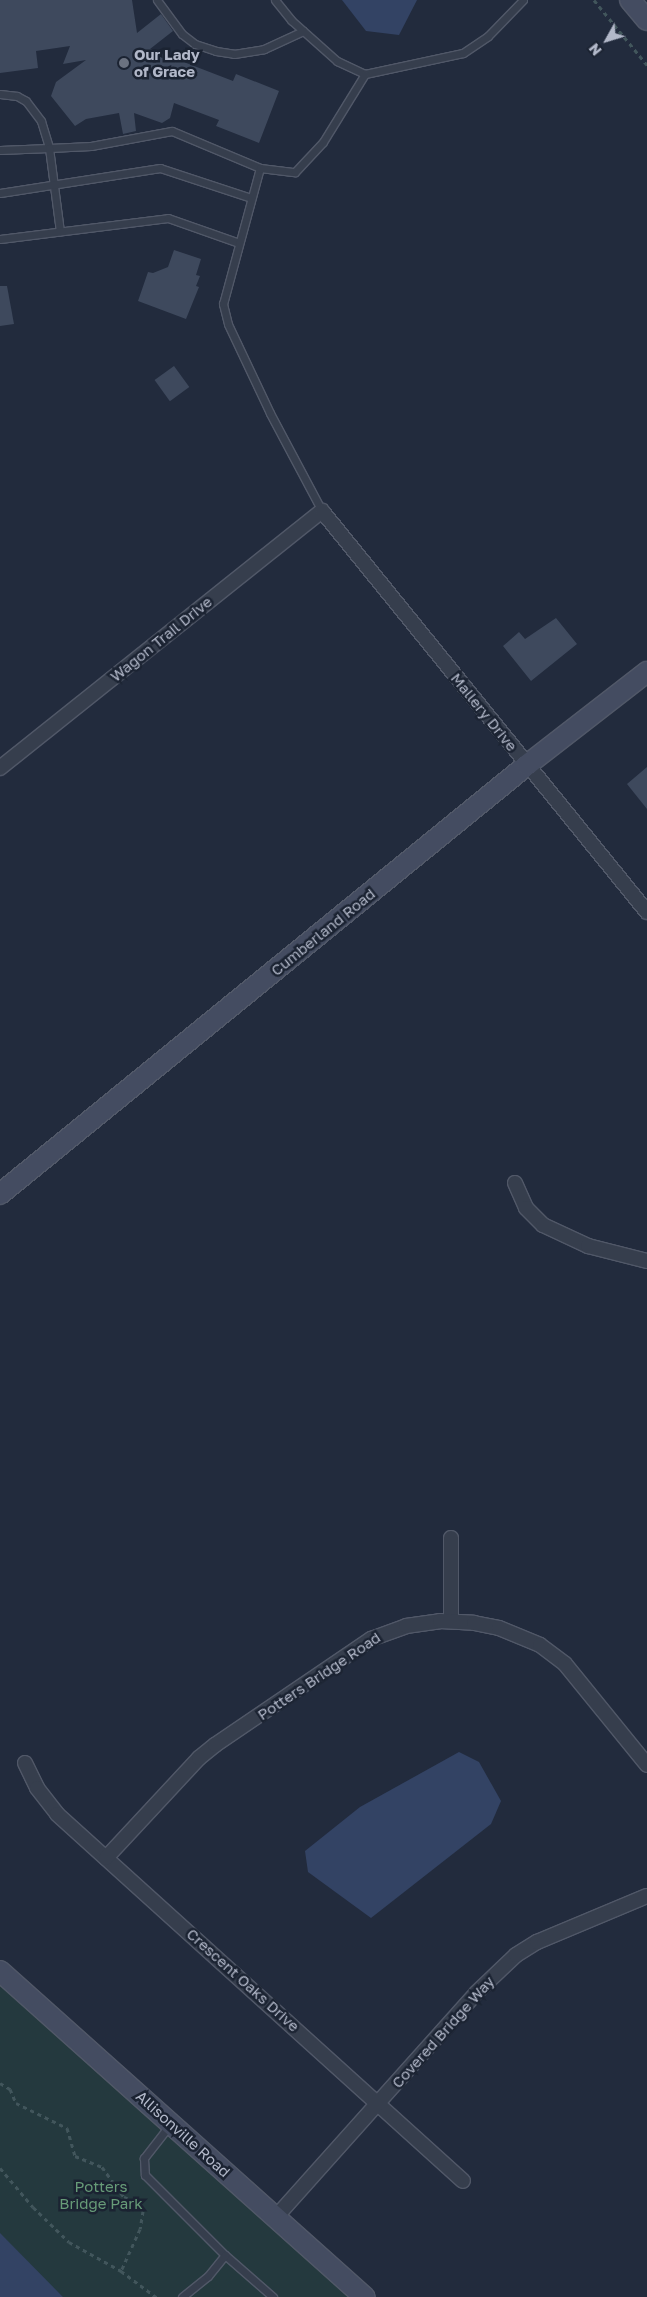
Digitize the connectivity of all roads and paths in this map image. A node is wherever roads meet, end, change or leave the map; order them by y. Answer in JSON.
{"nodes":[{"id":1,"x":157,"y":0,"type":"edge"},
{"id":2,"x":275,"y":0,"type":"edge"},
{"id":3,"x":524,"y":0,"type":"edge"},
{"id":4,"x":594,"y":0,"type":"edge"},
{"id":5,"x":630,"y":0,"type":"edge"},
{"id":6,"x":647,"y":20,"type":"edge"},
{"id":7,"x":303,"y":31,"type":"junction"},
{"id":8,"x":647,"y":65,"type":"edge"},
{"id":9,"x":365,"y":74,"type":"junction"},
{"id":10,"x":0,"y":94,"type":"edge"},
{"id":11,"x":49,"y":148,"type":"junction"},
{"id":12,"x":0,"y":150,"type":"edge"},
{"id":13,"x":260,"y":168,"type":"junction"},
{"id":14,"x":51,"y":186,"type":"junction"},
{"id":15,"x":0,"y":193,"type":"edge"},
{"id":16,"x":251,"y":198,"type":"junction"},
{"id":17,"x":60,"y":231,"type":"junction"},
{"id":18,"x":0,"y":238,"type":"edge"},
{"id":19,"x":239,"y":243,"type":"junction"},
{"id":20,"x":322,"y":511,"type":"junction"},
{"id":21,"x":647,"y":672,"type":"edge"},
{"id":22,"x":527,"y":765,"type":"junction"},
{"id":23,"x":0,"y":768,"type":"edge"},
{"id":24,"x":647,"y":912,"type":"edge"},
{"id":25,"x":516,"y":1183,"type":"dead end"},
{"id":26,"x":0,"y":1194,"type":"edge"},
{"id":27,"x":647,"y":1261,"type":"edge"},
{"id":28,"x":451,"y":1538,"type":"dead end"},
{"id":29,"x":452,"y":1620,"type":"junction"},
{"id":30,"x":25,"y":1763,"type":"dead end"},
{"id":31,"x":647,"y":1766,"type":"edge"},
{"id":32,"x":106,"y":1858,"type":"junction"},
{"id":33,"x":647,"y":1896,"type":"edge"},
{"id":34,"x":0,"y":1971,"type":"edge"},
{"id":35,"x":0,"y":2083,"type":"edge"},
{"id":36,"x":379,"y":2103,"type":"junction"},
{"id":37,"x":171,"y":2124,"type":"junction"},
{"id":38,"x":0,"y":2168,"type":"edge"},
{"id":39,"x":463,"y":2181,"type":"dead end"},
{"id":40,"x":276,"y":2217,"type":"junction"},
{"id":41,"x":225,"y":2255,"type":"junction"},
{"id":42,"x":121,"y":2271,"type":"junction"},
{"id":43,"x":156,"y":2297,"type":"edge"},
{"id":44,"x":182,"y":2297,"type":"edge"},
{"id":45,"x":274,"y":2297,"type":"edge"},
{"id":46,"x":365,"y":2297,"type":"edge"}],
"edges":[{"from":1,"to":7,"type":"lane"},
{"from":2,"to":7,"type":"lane"},
{"from":3,"to":9,"type":"lane"},
{"from":4,"to":8,"type":"path"},
{"from":5,"to":6,"type":"street"},
{"from":7,"to":9,"type":"lane"},
{"from":9,"to":13,"type":"lane"},
{"from":10,"to":11,"type":"lane"},
{"from":11,"to":12,"type":"lane"},
{"from":11,"to":13,"type":"lane"},
{"from":11,"to":14,"type":"lane"},
{"from":13,"to":16,"type":"lane"},
{"from":14,"to":15,"type":"lane"},
{"from":14,"to":16,"type":"lane"},
{"from":14,"to":17,"type":"lane"},
{"from":16,"to":19,"type":"lane"},
{"from":17,"to":18,"type":"lane"},
{"from":17,"to":19,"type":"lane"},
{"from":19,"to":20,"type":"lane"},
{"from":20,"to":22,"type":"street","name":"Mallery Drive"},
{"from":20,"to":23,"type":"street","name":"Wagon Trail Drive"},
{"from":21,"to":22,"type":"street","name":"Cumberland Road"},
{"from":22,"to":24,"type":"street","name":"Mallery Drive"},
{"from":22,"to":26,"type":"street","name":"Cumberland Road"},
{"from":25,"to":27,"type":"street"},
{"from":28,"to":29,"type":"street"},
{"from":29,"to":31,"type":"street","name":"Potters Bridge Road"},
{"from":29,"to":32,"type":"street","name":"Potters Bridge Road"},
{"from":30,"to":32,"type":"street","name":"Crescent Oaks Drive"},
{"from":32,"to":36,"type":"street","name":"Crescent Oaks Drive"},
{"from":33,"to":36,"type":"street","name":"Covered Bridge Way"},
{"from":34,"to":37,"type":"street","name":"Allisonville Road"},
{"from":35,"to":42,"type":"path"},
{"from":36,"to":39,"type":"street","name":"Crescent Oaks Drive"},
{"from":36,"to":40,"type":"street","name":"Covered Bridge Way"},
{"from":37,"to":40,"type":"street","name":"Allisonville Road"},
{"from":37,"to":41,"type":"lane"},
{"from":38,"to":42,"type":"path"},
{"from":40,"to":46,"type":"street","name":"Allisonville Road"},
{"from":41,"to":44,"type":"lane"},
{"from":41,"to":45,"type":"lane"},
{"from":42,"to":43,"type":"path"}]}
